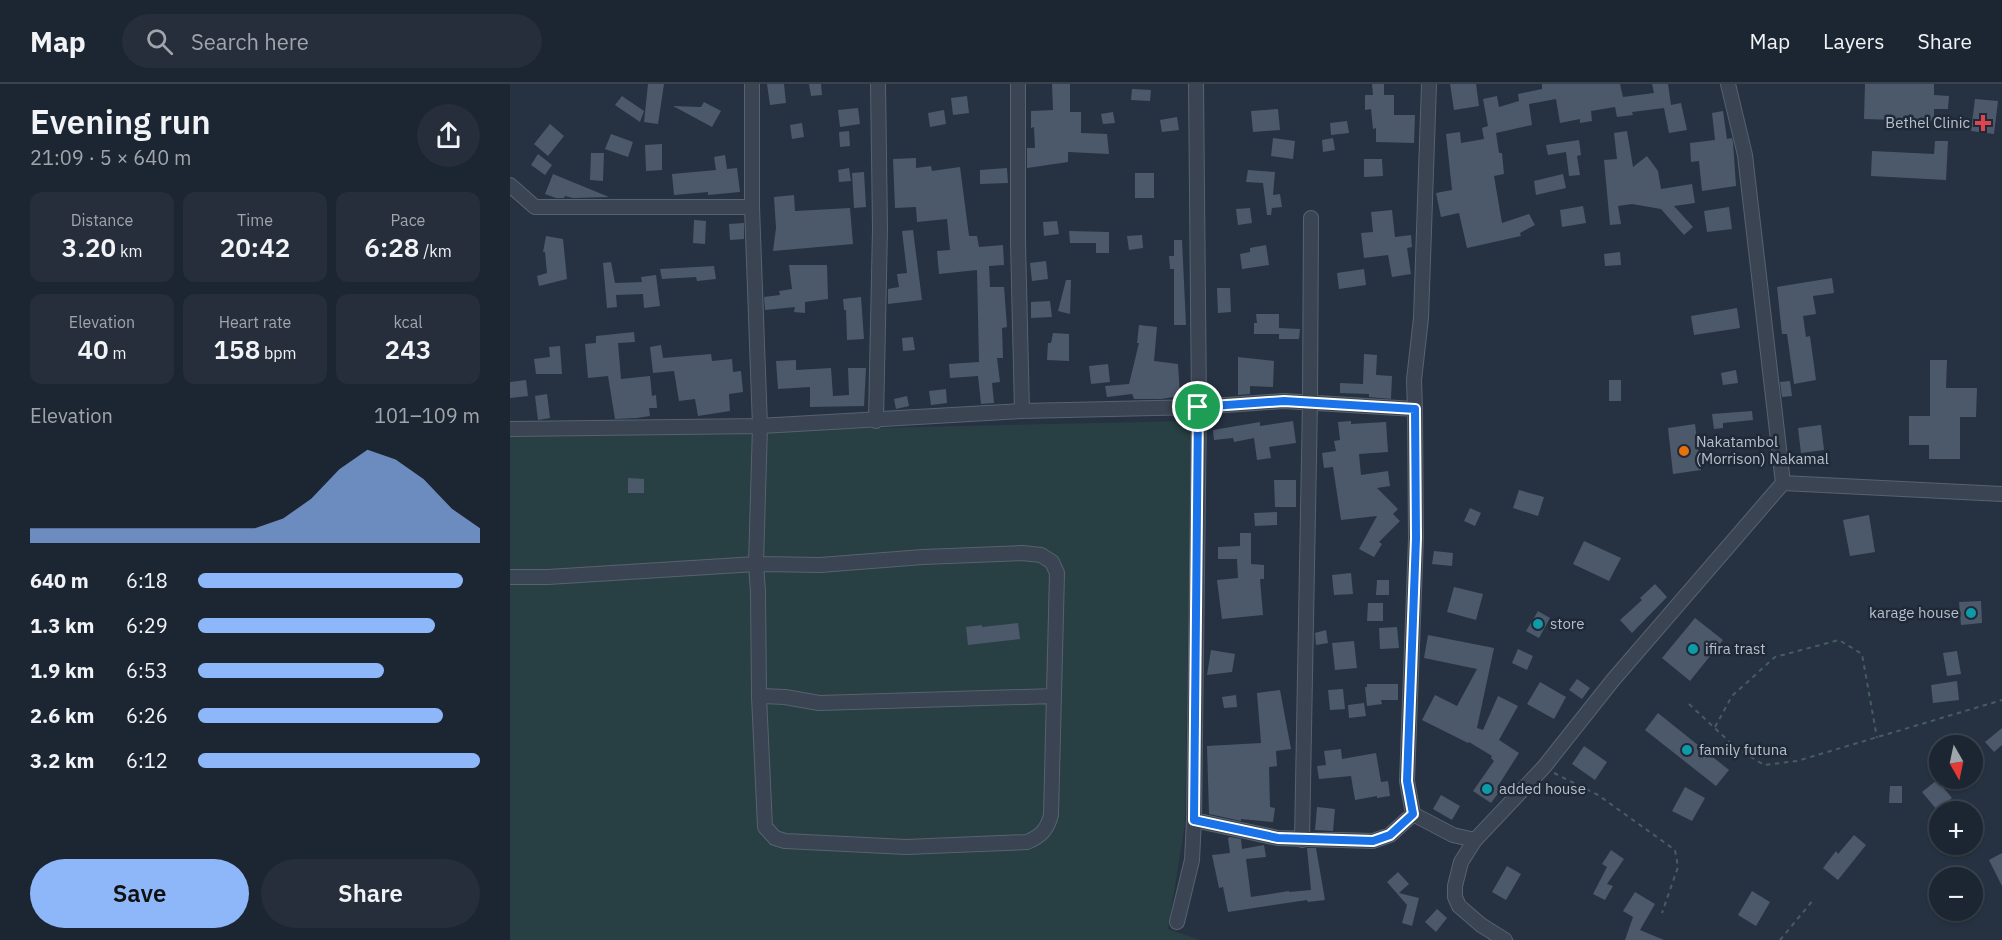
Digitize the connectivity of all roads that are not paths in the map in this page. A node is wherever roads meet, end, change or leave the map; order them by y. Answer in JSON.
{"nodes":[{"id":1,"x":752,"y":84,"type":"edge"},
{"id":2,"x":878,"y":84,"type":"edge"},
{"id":3,"x":1018,"y":84,"type":"edge"},
{"id":4,"x":1196,"y":84,"type":"edge"},
{"id":5,"x":1428,"y":84,"type":"edge"},
{"id":6,"x":1728,"y":84,"type":"edge"},
{"id":7,"x":510,"y":185,"type":"edge"},
{"id":8,"x":752,"y":207,"type":"junction"},
{"id":9,"x":1311,"y":218,"type":"dead end"},
{"id":10,"x":1310,"y":402,"type":"junction"},
{"id":11,"x":1198,"y":407,"type":"junction"},
{"id":12,"x":1415,"y":409,"type":"junction"},
{"id":13,"x":1022,"y":411,"type":"junction"},
{"id":14,"x":876,"y":421,"type":"junction"},
{"id":15,"x":760,"y":426,"type":"junction"},
{"id":16,"x":510,"y":429,"type":"edge"},
{"id":17,"x":1783,"y":483,"type":"junction"},
{"id":18,"x":2002,"y":494,"type":"edge"},
{"id":19,"x":756,"y":564,"type":"junction"},
{"id":20,"x":510,"y":577,"type":"edge"},
{"id":21,"x":759,"y":696,"type":"junction"},
{"id":22,"x":1054,"y":696,"type":"junction"},
{"id":23,"x":1413,"y":814,"type":"junction"},
{"id":24,"x":1194,"y":820,"type":"junction"},
{"id":25,"x":1302,"y":840,"type":"junction"},
{"id":26,"x":1475,"y":840,"type":"junction"},
{"id":27,"x":1177,"y":922,"type":"dead end"},
{"id":28,"x":1505,"y":940,"type":"edge"}],
"edges":[{"from":1,"to":8,"type":"street"},
{"from":2,"to":14,"type":"street"},
{"from":3,"to":13,"type":"street"},
{"from":4,"to":11,"type":"street"},
{"from":5,"to":12,"type":"street"},
{"from":6,"to":17,"type":"street"},
{"from":7,"to":8,"type":"street"},
{"from":8,"to":15,"type":"street"},
{"from":9,"to":10,"type":"street"},
{"from":10,"to":11,"type":"street"},
{"from":10,"to":12,"type":"street"},
{"from":10,"to":25,"type":"street"},
{"from":11,"to":13,"type":"street"},
{"from":11,"to":24,"type":"street"},
{"from":12,"to":23,"type":"street"},
{"from":13,"to":14,"type":"street"},
{"from":14,"to":15,"type":"street"},
{"from":15,"to":16,"type":"street"},
{"from":15,"to":19,"type":"street"},
{"from":17,"to":18,"type":"street"},
{"from":17,"to":26,"type":"street"},
{"from":19,"to":20,"type":"street"},
{"from":19,"to":21,"type":"street"},
{"from":19,"to":22,"type":"street"},
{"from":21,"to":22,"type":"street"},
{"from":21,"to":22,"type":"street"},
{"from":23,"to":25,"type":"street"},
{"from":23,"to":26,"type":"street"},
{"from":24,"to":25,"type":"street"},
{"from":24,"to":27,"type":"street"},
{"from":26,"to":28,"type":"street"}]}
